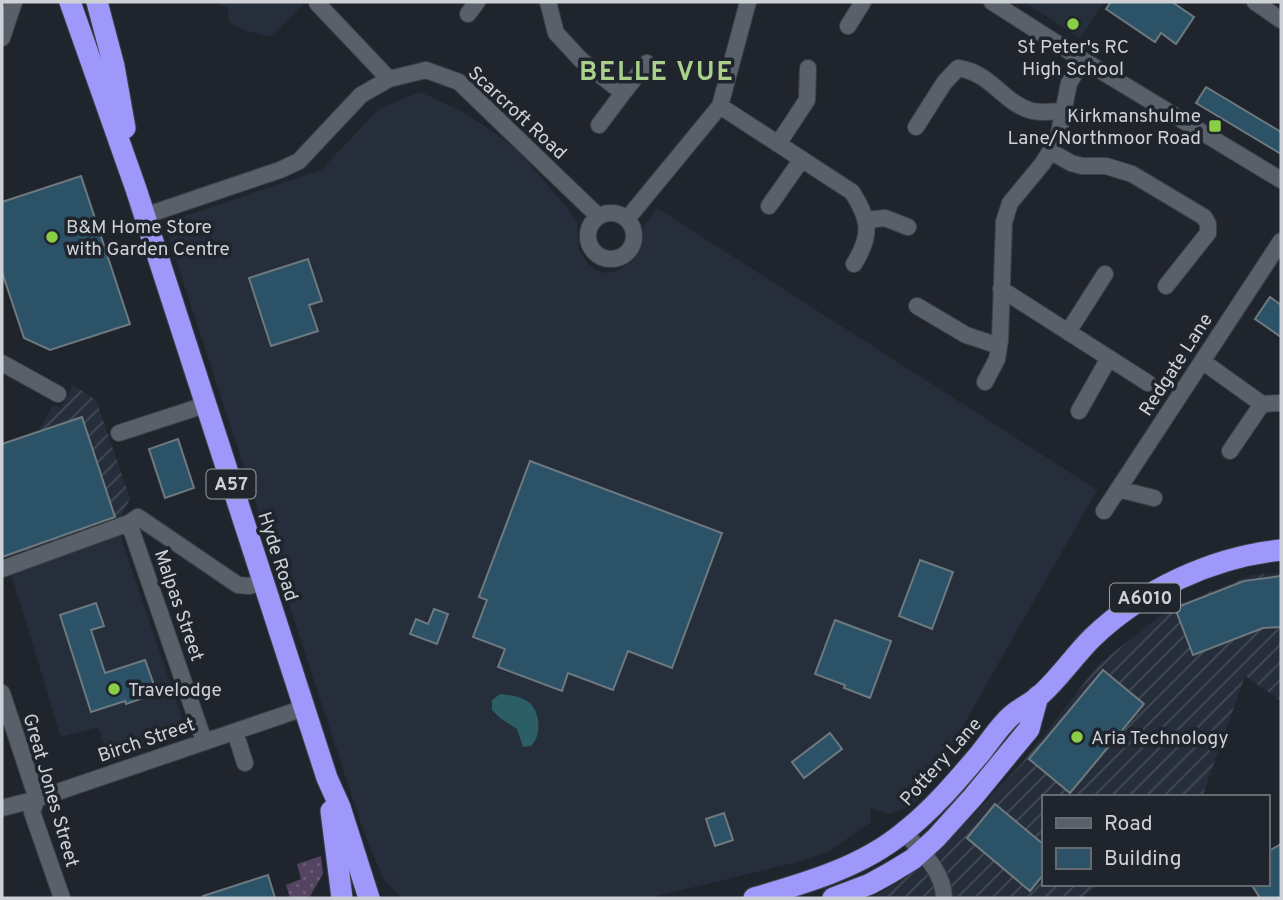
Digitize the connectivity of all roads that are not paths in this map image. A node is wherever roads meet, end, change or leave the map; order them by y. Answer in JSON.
{"nodes":[{"id":1,"x":14,"y":2,"type":"edge"},
{"id":2,"x":70,"y":2,"type":"edge"},
{"id":3,"x":82,"y":2,"type":"edge"},
{"id":4,"x":97,"y":2,"type":"edge"},
{"id":5,"x":548,"y":2,"type":"edge"},
{"id":6,"x":748,"y":2,"type":"edge"},
{"id":7,"x":863,"y":2,"type":"edge"},
{"id":8,"x":992,"y":2,"type":"edge"},
{"id":9,"x":1255,"y":2,"type":"edge"},
{"id":10,"x":317,"y":3,"type":"edge"},
{"id":11,"x":1281,"y":20,"type":"edge"},
{"id":12,"x":848,"y":26,"type":"dead end"},
{"id":13,"x":2,"y":38,"type":"edge"},
{"id":14,"x":1083,"y":60,"type":"junction"},
{"id":15,"x":647,"y":63,"type":"dead end"},
{"id":16,"x":808,"y":68,"type":"dead end"},
{"id":17,"x":389,"y":79,"type":"junction"},
{"id":18,"x":623,"y":93,"type":"junction"},
{"id":19,"x":103,"y":95,"type":"junction"},
{"id":20,"x":720,"y":106,"type":"junction"},
{"id":21,"x":1063,"y":111,"type":"junction"},
{"id":22,"x":599,"y":125,"type":"dead end"},
{"id":23,"x":916,"y":127,"type":"dead end"},
{"id":24,"x":778,"y":144,"type":"junction"},
{"id":25,"x":1050,"y":151,"type":"junction"},
{"id":26,"x":802,"y":159,"type":"junction"},
{"id":27,"x":1281,"y":180,"type":"edge"},
{"id":28,"x":136,"y":189,"type":"junction"},
{"id":29,"x":768,"y":206,"type":"dead end"},
{"id":30,"x":144,"y":216,"type":"junction"},
{"id":31,"x":598,"y":216,"type":"junction"},
{"id":32,"x":626,"y":219,"type":"junction"},
{"id":33,"x":866,"y":220,"type":"junction"},
{"id":34,"x":908,"y":227,"type":"dead end"},
{"id":35,"x":1281,"y":241,"type":"edge"},
{"id":36,"x":854,"y":264,"type":"dead end"},
{"id":37,"x":1105,"y":274,"type":"dead end"},
{"id":38,"x":1166,"y":286,"type":"dead end"},
{"id":39,"x":1001,"y":289,"type":"junction"},
{"id":40,"x":917,"y":306,"type":"dead end"},
{"id":41,"x":1068,"y":332,"type":"junction"},
{"id":42,"x":999,"y":346,"type":"junction"},
{"id":43,"x":1109,"y":358,"type":"junction"},
{"id":44,"x":1202,"y":361,"type":"junction"},
{"id":45,"x":2,"y":363,"type":"edge"},
{"id":46,"x":985,"y":382,"type":"dead end"},
{"id":47,"x":1149,"y":383,"type":"dead end"},
{"id":48,"x":58,"y":394,"type":"dead end"},
{"id":49,"x":1281,"y":403,"type":"edge"},
{"id":50,"x":1262,"y":404,"type":"junction"},
{"id":51,"x":205,"y":405,"type":"junction"},
{"id":52,"x":1079,"y":411,"type":"dead end"},
{"id":53,"x":119,"y":433,"type":"dead end"},
{"id":54,"x":1230,"y":450,"type":"dead end"},
{"id":55,"x":1118,"y":489,"type":"junction"},
{"id":56,"x":1154,"y":498,"type":"dead end"},
{"id":57,"x":1104,"y":511,"type":"dead end"},
{"id":58,"x":130,"y":523,"type":"junction"},
{"id":59,"x":1281,"y":550,"type":"edge"},
{"id":60,"x":2,"y":569,"type":"edge"},
{"id":61,"x":263,"y":582,"type":"junction"},
{"id":62,"x":2,"y":693,"type":"edge"},
{"id":63,"x":1038,"y":696,"type":"junction"},
{"id":64,"x":304,"y":709,"type":"junction"},
{"id":65,"x":235,"y":732,"type":"junction"},
{"id":66,"x":204,"y":741,"type":"junction"},
{"id":67,"x":246,"y":763,"type":"dead end"},
{"id":68,"x":327,"y":778,"type":"junction"},
{"id":69,"x":37,"y":799,"type":"junction"},
{"id":70,"x":2,"y":808,"type":"edge"},
{"id":71,"x":904,"y":832,"type":"junction"},
{"id":72,"x":921,"y":851,"type":"junction"},
{"id":73,"x":60,"y":892,"type":"edge"},
{"id":74,"x":365,"y":894,"type":"edge"},
{"id":75,"x":342,"y":898,"type":"edge"},
{"id":76,"x":754,"y":898,"type":"edge"},
{"id":77,"x":833,"y":898,"type":"edge"},
{"id":78,"x":944,"y":898,"type":"edge"}],
"edges":[{"from":1,"to":13,"type":"street"},
{"from":2,"to":19,"type":"highway","name":"Hyde Road","number":"A57"},
{"from":3,"to":19,"type":"highway","name":"Hyde Road","number":"A57"},
{"from":4,"to":28,"type":"highway","name":"Hyde Road","number":"A57"},
{"from":5,"to":18,"type":"street"},
{"from":6,"to":20,"type":"street"},
{"from":7,"to":12,"type":"street"},
{"from":8,"to":14,"type":"street"},
{"from":9,"to":11,"type":"street"},
{"from":10,"to":17,"type":"street"},
{"from":14,"to":21,"type":"street"},
{"from":14,"to":27,"type":"street"},
{"from":15,"to":18,"type":"street"},
{"from":16,"to":24,"type":"street"},
{"from":17,"to":30,"type":"street","name":"Scarcroft Road"},
{"from":17,"to":31,"type":"street","name":"Scarcroft Road"},
{"from":18,"to":22,"type":"street"},
{"from":19,"to":28,"type":"highway","name":"Hyde Road","number":"A57"},
{"from":20,"to":24,"type":"street"},
{"from":20,"to":32,"type":"street"},
{"from":21,"to":23,"type":"street"},
{"from":21,"to":25,"type":"street"},
{"from":24,"to":26,"type":"street"},
{"from":25,"to":38,"type":"street"},
{"from":25,"to":39,"type":"street"},
{"from":26,"to":29,"type":"street"},
{"from":26,"to":33,"type":"street"},
{"from":28,"to":30,"type":"highway","name":"Hyde Road","number":"A57"},
{"from":30,"to":51,"type":"highway","name":"Hyde Road","number":"A57"},
{"from":31,"to":32,"type":"street"},
{"from":31,"to":32,"type":"street"},
{"from":33,"to":34,"type":"street"},
{"from":33,"to":36,"type":"street"},
{"from":35,"to":44,"type":"street","name":"Redgate Lane"},
{"from":37,"to":41,"type":"street"},
{"from":39,"to":41,"type":"street"},
{"from":39,"to":42,"type":"street"},
{"from":40,"to":42,"type":"street"},
{"from":41,"to":43,"type":"street"},
{"from":42,"to":46,"type":"street"},
{"from":43,"to":47,"type":"street"},
{"from":43,"to":52,"type":"street"},
{"from":44,"to":50,"type":"street"},
{"from":44,"to":55,"type":"street","name":"Redgate Lane"},
{"from":45,"to":48,"type":"street"},
{"from":49,"to":50,"type":"street"},
{"from":50,"to":54,"type":"street"},
{"from":51,"to":53,"type":"street"},
{"from":51,"to":61,"type":"highway","name":"Hyde Road","number":"A57"},
{"from":55,"to":56,"type":"street"},
{"from":55,"to":57,"type":"street","name":"Redgate Lane"},
{"from":58,"to":60,"type":"street"},
{"from":58,"to":61,"type":"street"},
{"from":58,"to":66,"type":"street","name":"Malpas Street"},
{"from":59,"to":63,"type":"highway","name":"Pottery Lane","number":"A6010"},
{"from":61,"to":64,"type":"highway","name":"Hyde Road","number":"A57"},
{"from":62,"to":69,"type":"street","name":"Great Jones Street"},
{"from":63,"to":71,"type":"highway","name":"Pottery Lane","number":"A6010"},
{"from":63,"to":72,"type":"highway","name":"Pottery Lane","number":"A6010"},
{"from":64,"to":65,"type":"street","name":"Birch Street"},
{"from":64,"to":68,"type":"highway","name":"Hyde Road","number":"A57"},
{"from":65,"to":66,"type":"street","name":"Birch Street"},
{"from":65,"to":67,"type":"street"},
{"from":66,"to":69,"type":"street","name":"Birch Street"},
{"from":68,"to":74,"type":"highway","name":"Hyde Road","number":"A57"},
{"from":68,"to":75,"type":"highway","name":"Hyde Road","number":"A57"},
{"from":69,"to":70,"type":"street","name":"Birch Street"},
{"from":69,"to":73,"type":"street","name":"Great Jones Street"},
{"from":71,"to":72,"type":"street"},
{"from":71,"to":76,"type":"highway","name":"Pottery Lane","number":"A6010"},
{"from":72,"to":77,"type":"highway","name":"Pottery Lane","number":"A6010"},
{"from":72,"to":78,"type":"street"}]}
